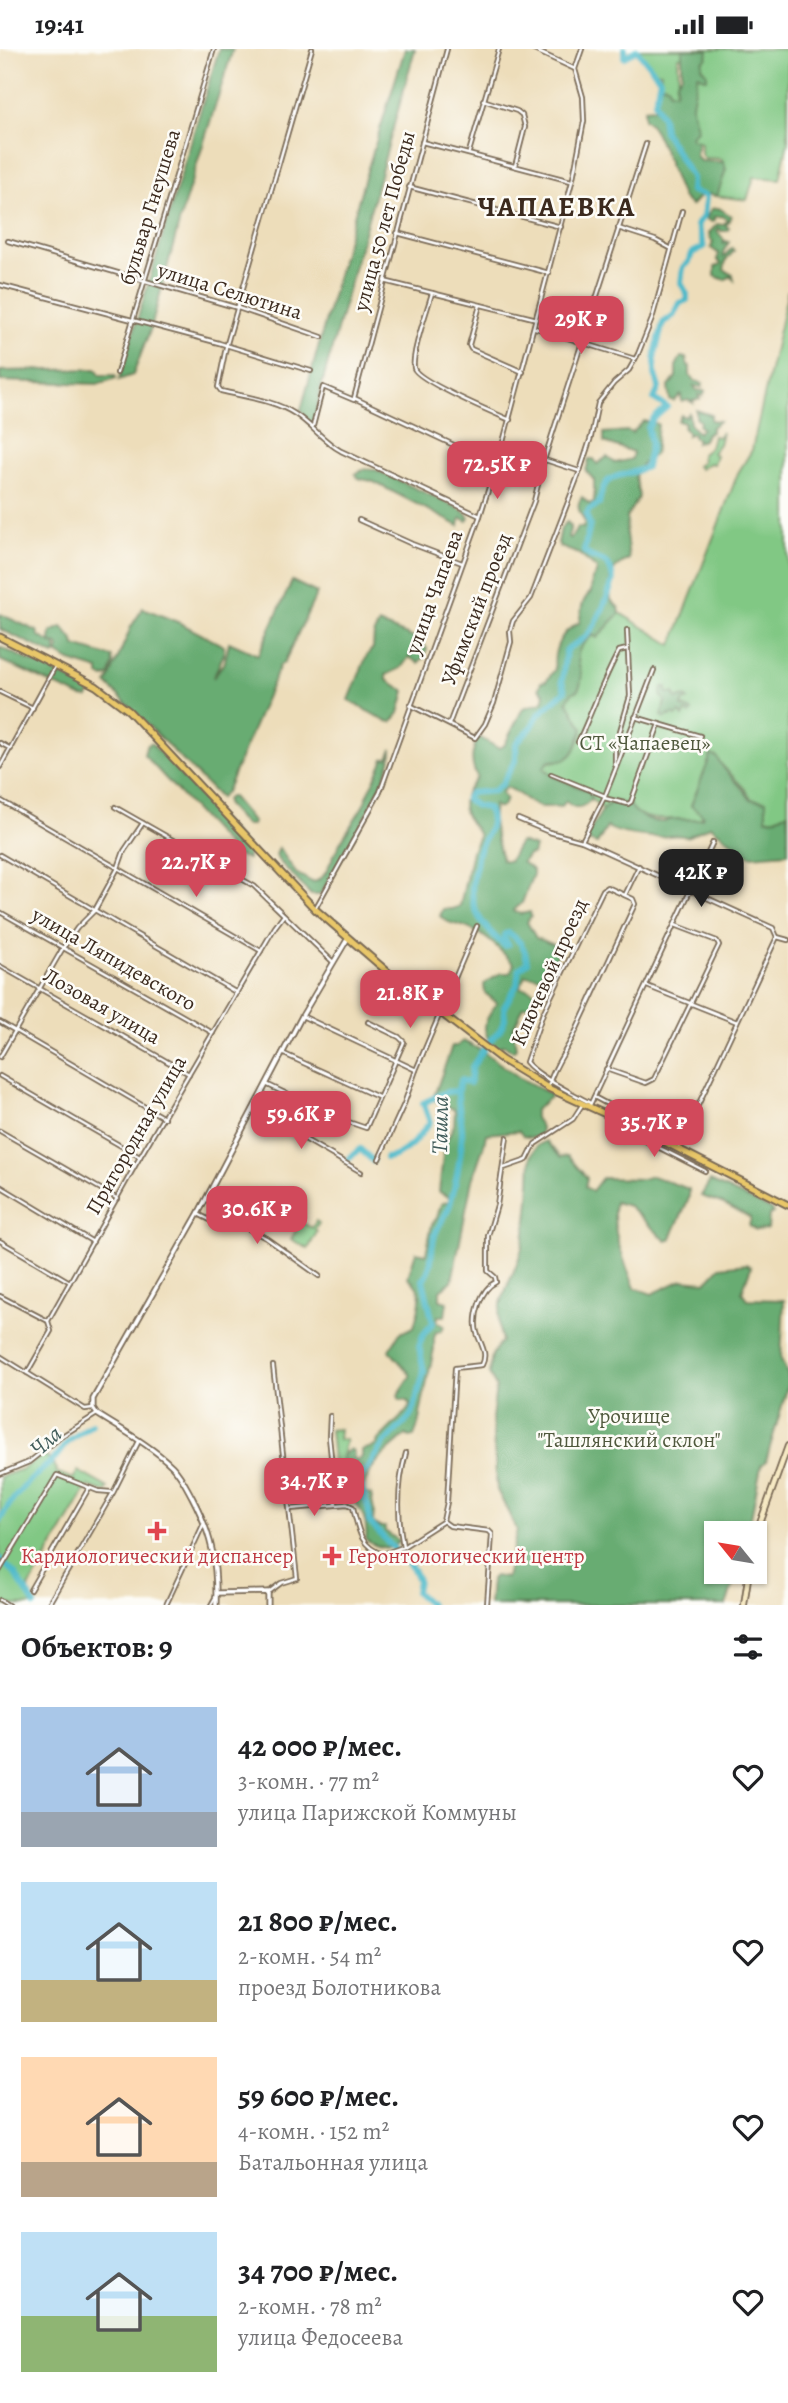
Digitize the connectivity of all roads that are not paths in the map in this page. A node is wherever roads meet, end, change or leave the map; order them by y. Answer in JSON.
{"nodes":[{"id":1,"x":214,"y":49,"type":"edge"},
{"id":2,"x":312,"y":49,"type":"edge"},
{"id":3,"x":447,"y":49,"type":"edge"},
{"id":4,"x":499,"y":49,"type":"edge"},
{"id":5,"x":532,"y":49,"type":"edge"},
{"id":6,"x":582,"y":49,"type":"edge"},
{"id":7,"x":575,"y":69,"type":"junction"},
{"id":8,"x":483,"y":100,"type":"junction"},
{"id":9,"x":422,"y":142,"type":"junction"},
{"id":10,"x":646,"y":145,"type":"dead end"},
{"id":11,"x":469,"y":152,"type":"junction"},
{"id":12,"x":515,"y":166,"type":"junction"},
{"id":13,"x":572,"y":181,"type":"junction"},
{"id":14,"x":409,"y":187,"type":"junction"},
{"id":15,"x":682,"y":211,"type":"dead end"},
{"id":16,"x":561,"y":227,"type":"junction"},
{"id":17,"x":618,"y":228,"type":"junction"},
{"id":18,"x":397,"y":233,"type":"junction"},
{"id":19,"x":8,"y":241,"type":"dead end"},
{"id":20,"x":670,"y":248,"type":"junction"},
{"id":21,"x":549,"y":273,"type":"junction"},
{"id":22,"x":145,"y":281,"type":"junction"},
{"id":23,"x":384,"y":281,"type":"junction"},
{"id":24,"x":0,"y":285,"type":"edge"},
{"id":25,"x":432,"y":293,"type":"junction"},
{"id":26,"x":480,"y":305,"type":"junction"},
{"id":27,"x":238,"y":308,"type":"junction"},
{"id":28,"x":537,"y":319,"type":"junction"},
{"id":29,"x":133,"y":320,"type":"junction"},
{"id":30,"x":535,"y":328,"type":"junction"},
{"id":31,"x":322,"y":337,"type":"dead end"},
{"id":32,"x":582,"y":344,"type":"junction"},
{"id":33,"x":226,"y":346,"type":"junction"},
{"id":34,"x":635,"y":359,"type":"junction"},
{"id":35,"x":311,"y":371,"type":"dead end"},
{"id":36,"x":523,"y":372,"type":"junction"},
{"id":37,"x":117,"y":373,"type":"dead end"},
{"id":38,"x":357,"y":401,"type":"junction"},
{"id":39,"x":510,"y":420,"type":"junction"},
{"id":40,"x":313,"y":426,"type":"junction"},
{"id":41,"x":502,"y":446,"type":"junction"},
{"id":42,"x":544,"y":460,"type":"junction"},
{"id":43,"x":496,"y":465,"type":"junction"},
{"id":44,"x":580,"y":471,"type":"junction"},
{"id":45,"x":480,"y":516,"type":"junction"},
{"id":46,"x":359,"y":520,"type":"dead end"},
{"id":47,"x":462,"y":563,"type":"junction"},
{"id":48,"x":628,"y":630,"type":"dead end"},
{"id":49,"x":0,"y":637,"type":"edge"},
{"id":50,"x":627,"y":649,"type":"junction"},
{"id":51,"x":56,"y":665,"type":"junction"},
{"id":52,"x":654,"y":670,"type":"dead end"},
{"id":53,"x":0,"y":692,"type":"edge"},
{"id":54,"x":410,"y":705,"type":"junction"},
{"id":55,"x":33,"y":708,"type":"junction"},
{"id":56,"x":635,"y":717,"type":"junction"},
{"id":57,"x":449,"y":724,"type":"junction"},
{"id":58,"x":659,"y":725,"type":"junction"},
{"id":59,"x":700,"y":736,"type":"dead end"},
{"id":60,"x":578,"y":742,"type":"dead end"},
{"id":61,"x":0,"y":743,"type":"edge"},
{"id":62,"x":11,"y":749,"type":"junction"},
{"id":63,"x":0,"y":767,"type":"edge"},
{"id":64,"x":616,"y":768,"type":"junction"},
{"id":65,"x":551,"y":774,"type":"dead end"},
{"id":66,"x":604,"y":797,"type":"junction"},
{"id":67,"x":0,"y":800,"type":"edge"},
{"id":68,"x":116,"y":807,"type":"dead end"},
{"id":69,"x":518,"y":819,"type":"dead end"},
{"id":70,"x":142,"y":823,"type":"junction"},
{"id":71,"x":582,"y":841,"type":"junction"},
{"id":72,"x":713,"y":842,"type":"dead end"},
{"id":73,"x":0,"y":855,"type":"edge"},
{"id":74,"x":639,"y":866,"type":"junction"},
{"id":75,"x":118,"y":868,"type":"junction"},
{"id":76,"x":691,"y":891,"type":"junction"},
{"id":77,"x":625,"y":895,"type":"junction"},
{"id":78,"x":316,"y":909,"type":"junction"},
{"id":79,"x":95,"y":910,"type":"junction"},
{"id":80,"x":0,"y":912,"type":"edge"},
{"id":81,"x":284,"y":915,"type":"junction"},
{"id":82,"x":675,"y":925,"type":"junction"},
{"id":83,"x":477,"y":926,"type":"dead end"},
{"id":84,"x":777,"y":937,"type":"junction"},
{"id":85,"x":348,"y":938,"type":"junction"},
{"id":86,"x":788,"y":940,"type":"edge"},
{"id":87,"x":64,"y":947,"type":"junction"},
{"id":88,"x":261,"y":951,"type":"junction"},
{"id":89,"x":333,"y":962,"type":"junction"},
{"id":90,"x":0,"y":966,"type":"edge"},
{"id":91,"x":647,"y":986,"type":"junction"},
{"id":92,"x":41,"y":989,"type":"junction"},
{"id":93,"x":237,"y":993,"type":"junction"},
{"id":94,"x":691,"y":1002,"type":"junction"},
{"id":95,"x":440,"y":1013,"type":"junction"},
{"id":96,"x":302,"y":1016,"type":"junction"},
{"id":97,"x":0,"y":1022,"type":"edge"},
{"id":98,"x":368,"y":1022,"type":"dead end"},
{"id":99,"x":737,"y":1023,"type":"junction"},
{"id":100,"x":16,"y":1031,"type":"junction"},
{"id":101,"x":213,"y":1033,"type":"junction"},
{"id":102,"x":282,"y":1053,"type":"junction"},
{"id":103,"x":0,"y":1057,"type":"edge"},
{"id":104,"x":395,"y":1061,"type":"junction"},
{"id":105,"x":606,"y":1069,"type":"junction"},
{"id":106,"x":416,"y":1070,"type":"junction"},
{"id":107,"x":189,"y":1074,"type":"junction"},
{"id":108,"x":0,"y":1076,"type":"edge"},
{"id":109,"x":550,"y":1079,"type":"junction"},
{"id":110,"x":266,"y":1084,"type":"junction"},
{"id":111,"x":548,"y":1089,"type":"junction"},
{"id":112,"x":593,"y":1096,"type":"junction"},
{"id":113,"x":379,"y":1097,"type":"junction"},
{"id":114,"x":582,"y":1105,"type":"junction"},
{"id":115,"x":590,"y":1106,"type":"junction"},
{"id":116,"x":253,"y":1109,"type":"junction"},
{"id":117,"x":164,"y":1118,"type":"junction"},
{"id":118,"x":0,"y":1131,"type":"edge"},
{"id":119,"x":647,"y":1133,"type":"junction"},
{"id":120,"x":508,"y":1137,"type":"dead end"},
{"id":121,"x":679,"y":1146,"type":"junction"},
{"id":122,"x":140,"y":1157,"type":"junction"},
{"id":123,"x":379,"y":1159,"type":"dead end"},
{"id":124,"x":502,"y":1169,"type":"junction"},
{"id":125,"x":705,"y":1171,"type":"dead end"},
{"id":126,"x":361,"y":1172,"type":"dead end"},
{"id":127,"x":0,"y":1186,"type":"edge"},
{"id":128,"x":118,"y":1199,"type":"junction"},
{"id":129,"x":787,"y":1205,"type":"edge"},
{"id":130,"x":198,"y":1213,"type":"junction"},
{"id":131,"x":0,"y":1241,"type":"edge"},
{"id":132,"x":93,"y":1242,"type":"junction"},
{"id":133,"x":319,"y":1276,"type":"dead end"},
{"id":134,"x":70,"y":1282,"type":"junction"},
{"id":135,"x":0,"y":1296,"type":"edge"},
{"id":136,"x":48,"y":1321,"type":"junction"},
{"id":137,"x":0,"y":1356,"type":"edge"},
{"id":138,"x":273,"y":1366,"type":"dead end"},
{"id":139,"x":27,"y":1373,"type":"junction"},
{"id":140,"x":93,"y":1408,"type":"junction"},
{"id":141,"x":97,"y":1413,"type":"junction"},
{"id":142,"x":330,"y":1416,"type":"dead end"},
{"id":143,"x":139,"y":1441,"type":"junction"},
{"id":144,"x":788,"y":1446,"type":"edge"},
{"id":145,"x":406,"y":1453,"type":"dead end"},
{"id":146,"x":0,"y":1474,"type":"edge"},
{"id":147,"x":89,"y":1488,"type":"junction"},
{"id":148,"x":114,"y":1491,"type":"junction"},
{"id":149,"x":336,"y":1504,"type":"junction"},
{"id":150,"x":290,"y":1509,"type":"junction"},
{"id":151,"x":443,"y":1521,"type":"junction"},
{"id":152,"x":761,"y":1521,"type":"edge"},
{"id":153,"x":205,"y":1522,"type":"junction"},
{"id":154,"x":402,"y":1547,"type":"junction"},
{"id":155,"x":0,"y":1570,"type":"edge"},
{"id":156,"x":747,"y":1584,"type":"edge"},
{"id":157,"x":30,"y":1590,"type":"dead end"},
{"id":158,"x":268,"y":1592,"type":"junction"},
{"id":159,"x":217,"y":1594,"type":"junction"},
{"id":160,"x":0,"y":1600,"type":"edge"},
{"id":161,"x":8,"y":1605,"type":"edge"},
{"id":162,"x":48,"y":1605,"type":"edge"},
{"id":163,"x":166,"y":1605,"type":"edge"},
{"id":164,"x":214,"y":1605,"type":"edge"},
{"id":165,"x":268,"y":1605,"type":"edge"},
{"id":166,"x":487,"y":1605,"type":"edge"},
{"id":167,"x":744,"y":1605,"type":"edge"}],
"edges":[{"from":1,"to":22,"type":"street","name":"бульвар Гнеушева"},
{"from":2,"to":27,"type":"street"},
{"from":3,"to":9,"type":"street","name":"улица 50 лет Победы"},
{"from":4,"to":8,"type":"street"},
{"from":5,"to":7,"type":"street"},
{"from":6,"to":7,"type":"street"},
{"from":7,"to":13,"type":"street","name":"улица Чапаева"},
{"from":8,"to":11,"type":"street"},
{"from":8,"to":12,"type":"street"},
{"from":9,"to":11,"type":"street"},
{"from":9,"to":14,"type":"street","name":"улица 50 лет Победы"},
{"from":10,"to":17,"type":"street","name":"Уфимский проезд"},
{"from":11,"to":12,"type":"street"},
{"from":12,"to":13,"type":"street"},
{"from":13,"to":16,"type":"street","name":"улица Чапаева"},
{"from":14,"to":16,"type":"street"},
{"from":14,"to":18,"type":"street","name":"улица 50 лет Победы"},
{"from":15,"to":20,"type":"street"},
{"from":16,"to":21,"type":"street","name":"улица Чапаева"},
{"from":17,"to":20,"type":"street"},
{"from":17,"to":32,"type":"street","name":"Уфимский проезд"},
{"from":18,"to":21,"type":"street"},
{"from":18,"to":23,"type":"street","name":"улица 50 лет Победы"},
{"from":19,"to":22,"type":"street","name":"улица Селютина"},
{"from":20,"to":34,"type":"street"},
{"from":21,"to":28,"type":"street","name":"улица Чапаева"},
{"from":22,"to":27,"type":"street","name":"улица Селютина"},
{"from":22,"to":29,"type":"street","name":"бульвар Гнеушева"},
{"from":23,"to":25,"type":"street"},
{"from":23,"to":38,"type":"street","name":"улица 50 лет Победы"},
{"from":24,"to":29,"type":"street"},
{"from":25,"to":26,"type":"street"},
{"from":25,"to":39,"type":"street"},
{"from":26,"to":28,"type":"street"},
{"from":26,"to":36,"type":"street"},
{"from":27,"to":31,"type":"street","name":"улица Селютина"},
{"from":27,"to":33,"type":"street"},
{"from":28,"to":30,"type":"street","name":"улица Чапаева"},
{"from":29,"to":33,"type":"street"},
{"from":29,"to":37,"type":"street","name":"бульвар Гнеушева"},
{"from":30,"to":32,"type":"street"},
{"from":30,"to":36,"type":"street","name":"улица Чапаева"},
{"from":32,"to":34,"type":"street"},
{"from":32,"to":42,"type":"street","name":"Уфимский проезд"},
{"from":33,"to":35,"type":"street"},
{"from":33,"to":40,"type":"street"},
{"from":34,"to":44,"type":"street"},
{"from":36,"to":39,"type":"street","name":"улица Чапаева"},
{"from":38,"to":40,"type":"street"},
{"from":38,"to":43,"type":"street"},
{"from":39,"to":41,"type":"street","name":"улица Чапаева"},
{"from":40,"to":45,"type":"street"},
{"from":41,"to":42,"type":"street"},
{"from":41,"to":43,"type":"street","name":"улица Чапаева"},
{"from":42,"to":44,"type":"street"},
{"from":42,"to":57,"type":"street","name":"Уфимский проезд"},
{"from":43,"to":45,"type":"street","name":"улица Чапаева"},
{"from":44,"to":57,"type":"street"},
{"from":45,"to":47,"type":"street","name":"улица Чапаева"},
{"from":46,"to":47,"type":"street"},
{"from":47,"to":54,"type":"street","name":"улица Чапаева"},
{"from":48,"to":50,"type":"street"},
{"from":49,"to":51,"type":"main road"},
{"from":50,"to":60,"type":"street"},
{"from":50,"to":64,"type":"street"},
{"from":51,"to":55,"type":"street"},
{"from":51,"to":78,"type":"main road"},
{"from":52,"to":56,"type":"street"},
{"from":53,"to":55,"type":"street"},
{"from":54,"to":57,"type":"street"},
{"from":54,"to":78,"type":"street","name":"улица Чапаева"},
{"from":55,"to":62,"type":"street"},
{"from":56,"to":58,"type":"street"},
{"from":56,"to":64,"type":"street"},
{"from":58,"to":59,"type":"street"},
{"from":58,"to":66,"type":"street"},
{"from":61,"to":62,"type":"street"},
{"from":62,"to":63,"type":"street"},
{"from":64,"to":66,"type":"street"},
{"from":65,"to":66,"type":"street"},
{"from":66,"to":71,"type":"street"},
{"from":67,"to":75,"type":"street"},
{"from":68,"to":70,"type":"street"},
{"from":69,"to":71,"type":"street"},
{"from":70,"to":75,"type":"street"},
{"from":70,"to":81,"type":"street"},
{"from":71,"to":74,"type":"street"},
{"from":72,"to":76,"type":"street"},
{"from":73,"to":79,"type":"street"},
{"from":74,"to":76,"type":"street"},
{"from":74,"to":77,"type":"street"},
{"from":75,"to":79,"type":"street"},
{"from":75,"to":88,"type":"street"},
{"from":76,"to":82,"type":"street"},
{"from":76,"to":84,"type":"street"},
{"from":77,"to":109,"type":"street"},
{"from":77,"to":109,"type":"street","name":"Ключевой проезд"},
{"from":78,"to":85,"type":"main road"},
{"from":79,"to":87,"type":"street"},
{"from":79,"to":93,"type":"street"},
{"from":80,"to":87,"type":"street","name":"улица Ляпидевского"},
{"from":81,"to":88,"type":"street","name":"Пригородная улица"},
{"from":81,"to":89,"type":"street"},
{"from":82,"to":91,"type":"street"},
{"from":82,"to":94,"type":"street"},
{"from":83,"to":95,"type":"street"},
{"from":84,"to":86,"type":"street"},
{"from":84,"to":99,"type":"street"},
{"from":85,"to":89,"type":"street"},
{"from":85,"to":95,"type":"main road"},
{"from":87,"to":92,"type":"street"},
{"from":87,"to":101,"type":"street","name":"улица Ляпидевского"},
{"from":88,"to":93,"type":"street","name":"Пригородная улица"},
{"from":89,"to":96,"type":"street"},
{"from":90,"to":92,"type":"street","name":"Лозовая улица"},
{"from":91,"to":94,"type":"street"},
{"from":91,"to":105,"type":"street"},
{"from":92,"to":100,"type":"street"},
{"from":92,"to":107,"type":"street","name":"Лозовая улица"},
{"from":93,"to":101,"type":"street","name":"Пригородная улица"},
{"from":94,"to":99,"type":"street"},
{"from":94,"to":105,"type":"street"},
{"from":95,"to":106,"type":"street"},
{"from":95,"to":111,"type":"main road"},
{"from":96,"to":102,"type":"street"},
{"from":96,"to":104,"type":"street"},
{"from":97,"to":100,"type":"street"},
{"from":98,"to":104,"type":"street"},
{"from":99,"to":121,"type":"street"},
{"from":100,"to":103,"type":"street"},
{"from":100,"to":117,"type":"street"},
{"from":101,"to":107,"type":"street","name":"Пригородная улица"},
{"from":102,"to":110,"type":"street"},
{"from":102,"to":113,"type":"street"},
{"from":104,"to":106,"type":"street"},
{"from":104,"to":113,"type":"street"},
{"from":105,"to":112,"type":"street"},
{"from":106,"to":123,"type":"street"},
{"from":107,"to":117,"type":"street","name":"Пригородная улица"},
{"from":108,"to":122,"type":"street"},
{"from":109,"to":111,"type":"street"},
{"from":109,"to":115,"type":"street","name":"Ключевой проезд"},
{"from":110,"to":113,"type":"street"},
{"from":110,"to":116,"type":"street"},
{"from":111,"to":114,"type":"main road"},
{"from":112,"to":115,"type":"street"},
{"from":112,"to":121,"type":"street"},
{"from":114,"to":115,"type":"main road"},
{"from":114,"to":124,"type":"street"},
{"from":115,"to":119,"type":"main road"},
{"from":116,"to":126,"type":"street"},
{"from":116,"to":130,"type":"street"},
{"from":117,"to":122,"type":"street","name":"Пригородная улица"},
{"from":118,"to":128,"type":"street"},
{"from":119,"to":121,"type":"main road"},
{"from":119,"to":125,"type":"street"},
{"from":120,"to":124,"type":"street"},
{"from":121,"to":129,"type":"main road"},
{"from":122,"to":128,"type":"street","name":"Пригородная улица"},
{"from":124,"to":151,"type":"street"},
{"from":127,"to":132,"type":"street"},
{"from":128,"to":132,"type":"street","name":"Пригородная улица"},
{"from":130,"to":133,"type":"street"},
{"from":130,"to":140,"type":"street"},
{"from":131,"to":134,"type":"street"},
{"from":132,"to":134,"type":"street","name":"Пригородная улица"},
{"from":134,"to":136,"type":"street","name":"Пригородная улица"},
{"from":135,"to":136,"type":"street"},
{"from":136,"to":139,"type":"street","name":"Пригородная улица"},
{"from":137,"to":139,"type":"street"},
{"from":138,"to":150,"type":"street"},
{"from":139,"to":140,"type":"street"},
{"from":140,"to":141,"type":"street"},
{"from":141,"to":143,"type":"street"},
{"from":141,"to":146,"type":"street"},
{"from":142,"to":149,"type":"street"},
{"from":143,"to":148,"type":"street"},
{"from":143,"to":153,"type":"street"},
{"from":144,"to":152,"type":"main road"},
{"from":145,"to":154,"type":"street"},
{"from":147,"to":148,"type":"street"},
{"from":147,"to":155,"type":"street"},
{"from":147,"to":157,"type":"street"},
{"from":148,"to":162,"type":"street"},
{"from":149,"to":150,"type":"street"},
{"from":149,"to":154,"type":"street"},
{"from":150,"to":158,"type":"street"},
{"from":151,"to":154,"type":"street"},
{"from":151,"to":166,"type":"street"},
{"from":153,"to":159,"type":"street"},
{"from":153,"to":163,"type":"street"},
{"from":156,"to":167,"type":"main road"},
{"from":158,"to":159,"type":"street"},
{"from":158,"to":165,"type":"street"},
{"from":159,"to":164,"type":"street"},
{"from":160,"to":161,"type":"street"}]}
